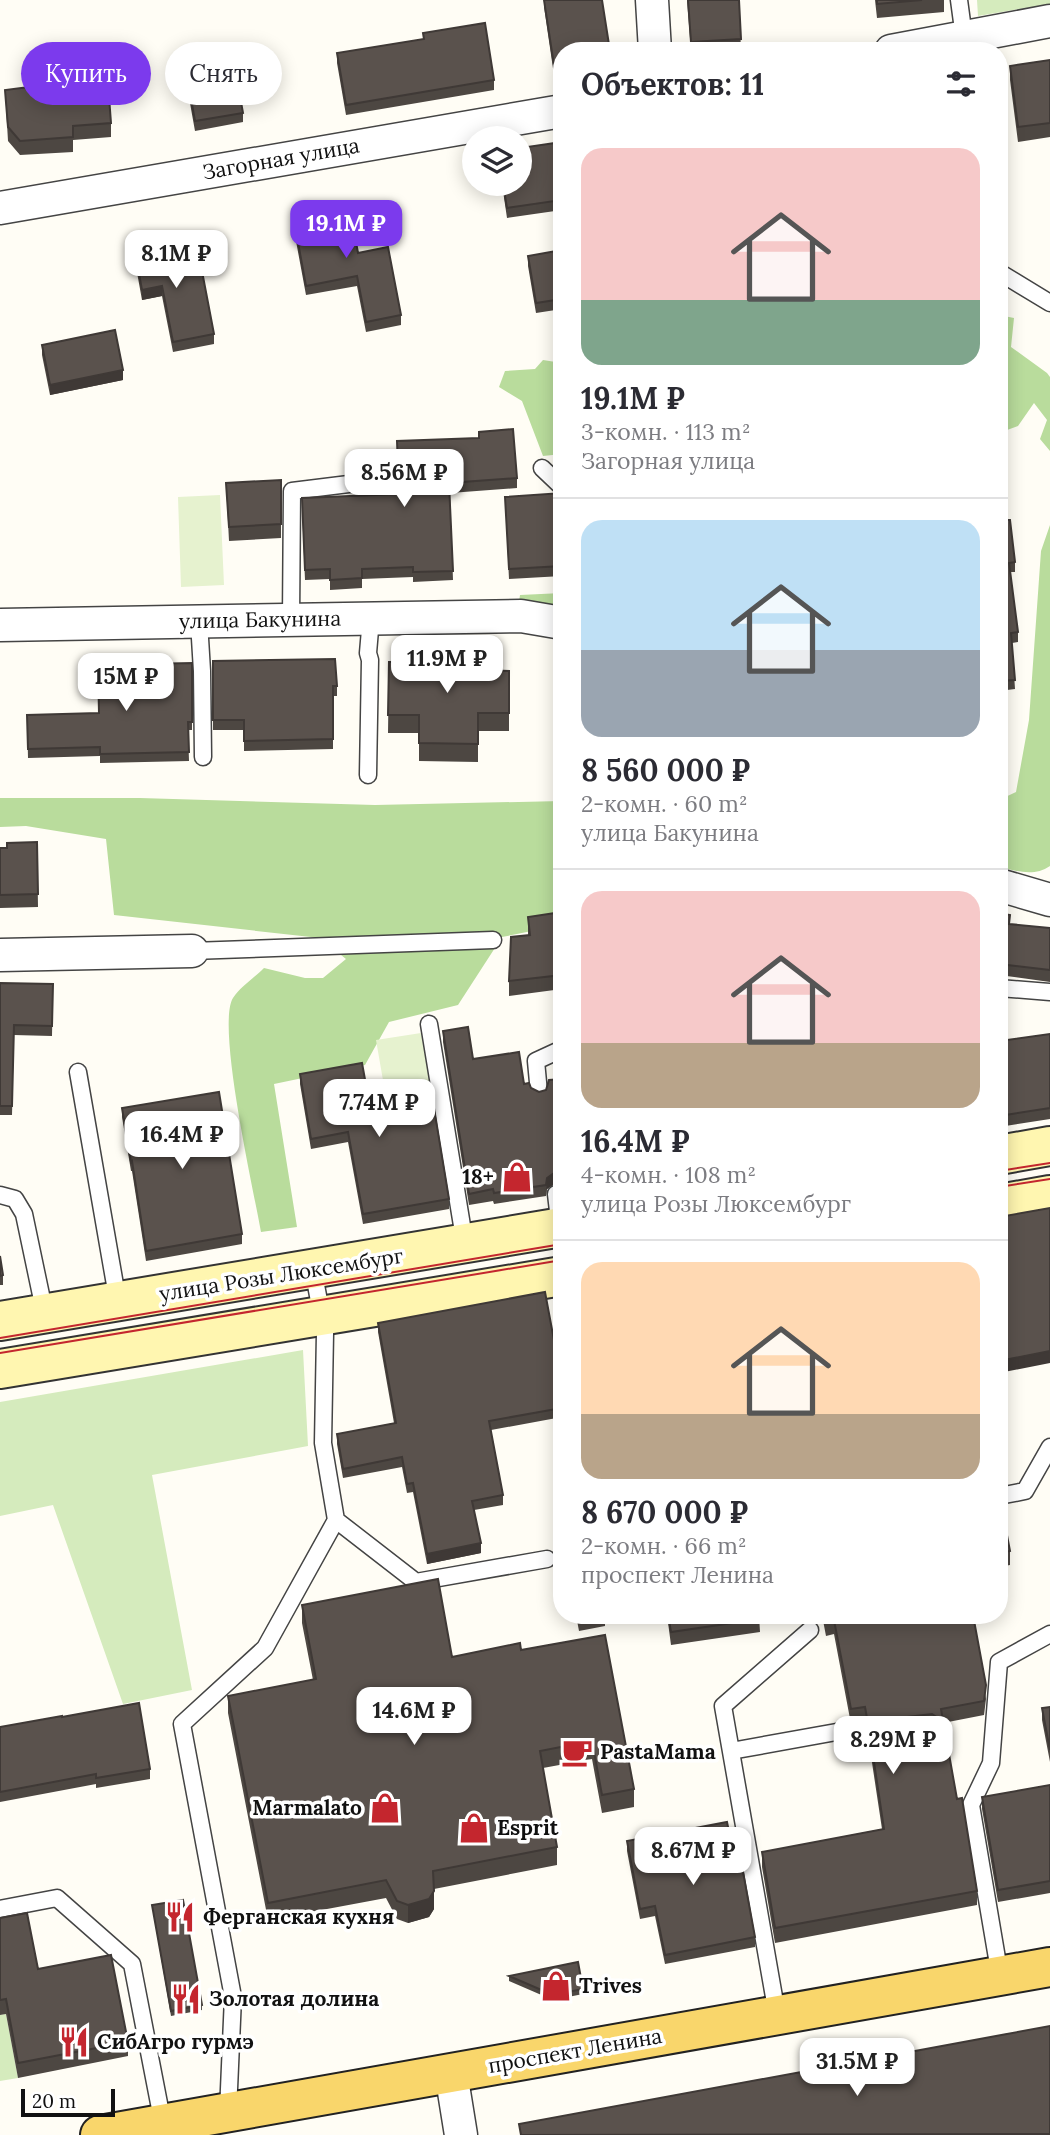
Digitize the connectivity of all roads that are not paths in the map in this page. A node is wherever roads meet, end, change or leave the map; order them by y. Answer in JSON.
{"nodes":[{"id":1,"x":652,"y":0,"type":"edge"},
{"id":2,"x":959,"y":0,"type":"edge"},
{"id":3,"x":1050,"y":21,"type":"edge"},
{"id":4,"x":964,"y":37,"type":"junction"},
{"id":5,"x":654,"y":42,"type":"edge"},
{"id":6,"x":941,"y":42,"type":"edge"},
{"id":7,"x":553,"y":113,"type":"edge"},
{"id":8,"x":0,"y":208,"type":"edge"},
{"id":9,"x":1008,"y":277,"type":"edge"},
{"id":10,"x":1050,"y":303,"type":"edge"},
{"id":11,"x":542,"y":468,"type":"dead end"},
{"id":12,"x":553,"y":478,"type":"edge"},
{"id":13,"x":373,"y":481,"type":"dead end"},
{"id":14,"x":371,"y":618,"type":"junction"},
{"id":15,"x":291,"y":620,"type":"junction"},
{"id":16,"x":553,"y":621,"type":"edge"},
{"id":17,"x":199,"y":622,"type":"junction"},
{"id":18,"x":0,"y":625,"type":"edge"},
{"id":19,"x":203,"y":757,"type":"dead end"},
{"id":20,"x":368,"y":775,"type":"dead end"},
{"id":21,"x":1008,"y":888,"type":"edge"},
{"id":22,"x":1050,"y":901,"type":"edge"},
{"id":23,"x":493,"y":940,"type":"dead end"},
{"id":24,"x":192,"y":951,"type":"joint"},
{"id":25,"x":0,"y":955,"type":"edge"},
{"id":26,"x":1008,"y":989,"type":"edge"},
{"id":27,"x":1050,"y":992,"type":"edge"},
{"id":28,"x":429,"y":1024,"type":"dead end"},
{"id":29,"x":553,"y":1054,"type":"edge"},
{"id":30,"x":78,"y":1072,"type":"dead end"},
{"id":31,"x":539,"y":1093,"type":"edge"},
{"id":32,"x":1050,"y":1146,"type":"edge"},
{"id":33,"x":1008,"y":1153,"type":"edge"},
{"id":34,"x":0,"y":1195,"type":"edge"},
{"id":35,"x":1050,"y":1195,"type":"edge"},
{"id":36,"x":1008,"y":1202,"type":"edge"},
{"id":37,"x":553,"y":1218,"type":"edge"},
{"id":38,"x":465,"y":1244,"type":"junction"},
{"id":39,"x":313,"y":1269,"type":"junction"},
{"id":40,"x":553,"y":1278,"type":"edge"},
{"id":41,"x":118,"y":1302,"type":"junction"},
{"id":42,"x":45,"y":1314,"type":"junction"},
{"id":43,"x":322,"y":1316,"type":"junction"},
{"id":44,"x":0,"y":1321,"type":"edge"},
{"id":45,"x":0,"y":1369,"type":"edge"},
{"id":46,"x":1050,"y":1447,"type":"edge"},
{"id":47,"x":1008,"y":1494,"type":"edge"},
{"id":48,"x":335,"y":1520,"type":"junction"},
{"id":49,"x":547,"y":1559,"type":"dead end"},
{"id":50,"x":810,"y":1630,"type":"dead end"},
{"id":51,"x":1050,"y":1634,"type":"edge"},
{"id":52,"x":906,"y":1741,"type":"edge"},
{"id":53,"x":731,"y":1751,"type":"junction"},
{"id":54,"x":0,"y":1909,"type":"edge"},
{"id":55,"x":1050,"y":1966,"type":"edge"},
{"id":56,"x":1000,"y":1976,"type":"junction"},
{"id":57,"x":777,"y":2014,"type":"junction"},
{"id":58,"x":451,"y":2073,"type":"junction"},
{"id":59,"x":228,"y":2112,"type":"junction"},
{"id":60,"x":163,"y":2124,"type":"junction"},
{"id":61,"x":100,"y":2135,"type":"edge"},
{"id":62,"x":461,"y":2135,"type":"edge"}],
"edges":[{"from":1,"to":5,"type":"street"},
{"from":2,"to":4,"type":"lane"},
{"from":3,"to":4,"type":"street"},
{"from":4,"to":6,"type":"street"},
{"from":7,"to":8,"type":"street","name":"Загорная улица"},
{"from":9,"to":10,"type":"lane"},
{"from":11,"to":12,"type":"lane"},
{"from":13,"to":15,"type":"lane"},
{"from":14,"to":15,"type":"street","name":"улица Бакунина"},
{"from":14,"to":16,"type":"street","name":"улица Бакунина"},
{"from":14,"to":20,"type":"lane"},
{"from":15,"to":17,"type":"street","name":"улица Бакунина"},
{"from":17,"to":18,"type":"street","name":"улица Бакунина"},
{"from":17,"to":19,"type":"lane"},
{"from":21,"to":22,"type":"street"},
{"from":23,"to":24,"type":"lane"},
{"from":24,"to":25,"type":"street"},
{"from":26,"to":27,"type":"lane"},
{"from":28,"to":38,"type":"lane"},
{"from":29,"to":31,"type":"lane"},
{"from":30,"to":41,"type":"lane"},
{"from":32,"to":33,"type":"main road"},
{"from":34,"to":42,"type":"lane"},
{"from":35,"to":36,"type":"main road"},
{"from":37,"to":38,"type":"main road","name":"улица Розы Люксембург"},
{"from":38,"to":39,"type":"main road","name":"улица Розы Люксембург"},
{"from":39,"to":41,"type":"main road","name":"улица Розы Люксембург"},
{"from":39,"to":43,"type":"lane"},
{"from":40,"to":43,"type":"main road"},
{"from":41,"to":42,"type":"main road","name":"улица Розы Люксембург"},
{"from":42,"to":44,"type":"main road","name":"улица Розы Люксембург"},
{"from":43,"to":45,"type":"main road"},
{"from":43,"to":48,"type":"lane"},
{"from":46,"to":47,"type":"lane"},
{"from":48,"to":49,"type":"lane"},
{"from":48,"to":59,"type":"lane"},
{"from":50,"to":53,"type":"lane"},
{"from":51,"to":56,"type":"lane"},
{"from":52,"to":53,"type":"lane"},
{"from":53,"to":57,"type":"lane"},
{"from":54,"to":60,"type":"lane"},
{"from":55,"to":56,"type":"main road","name":"проспект Ленина"},
{"from":56,"to":57,"type":"main road","name":"проспект Ленина"},
{"from":57,"to":58,"type":"main road","name":"проспект Ленина"},
{"from":58,"to":59,"type":"main road","name":"проспект Ленина"},
{"from":58,"to":62,"type":"street"},
{"from":59,"to":60,"type":"main road","name":"проспект Ленина"},
{"from":60,"to":61,"type":"main road","name":"проспект Ленина"}]}
